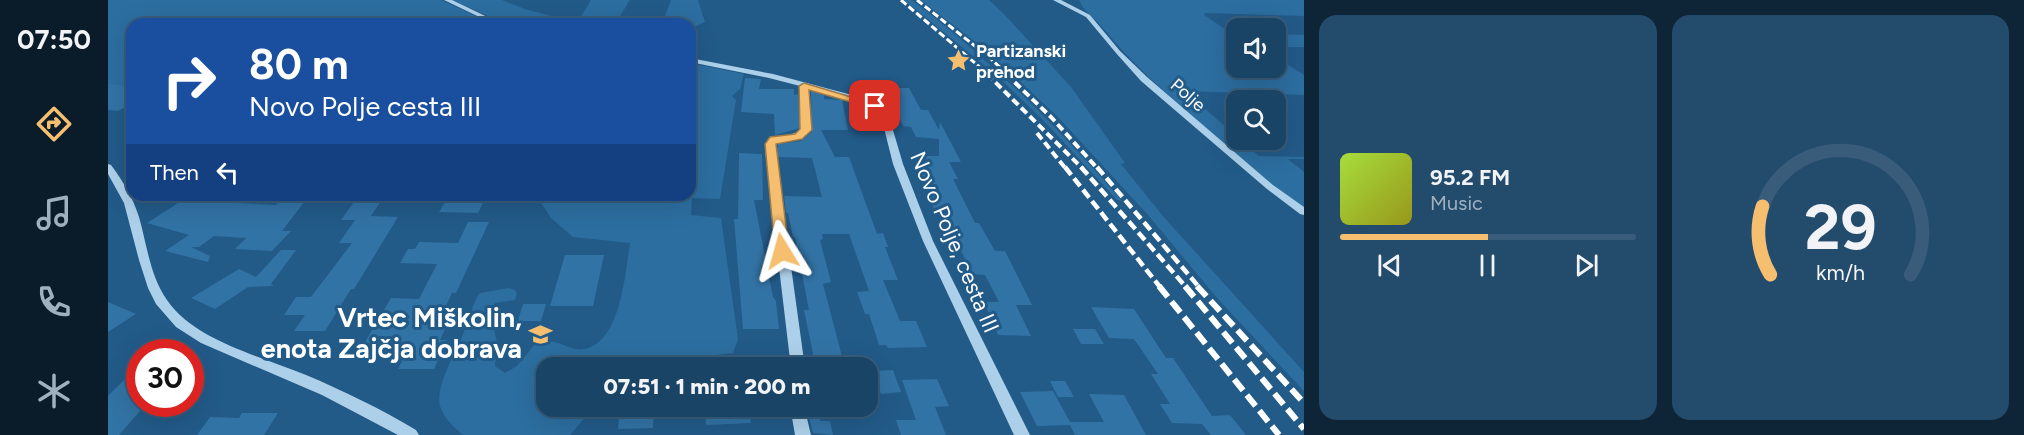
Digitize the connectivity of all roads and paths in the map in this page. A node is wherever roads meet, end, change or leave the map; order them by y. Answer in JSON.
{"nodes":[{"id":1,"x":447,"y":0,"type":"edge"},
{"id":2,"x":1056,"y":0,"type":"edge"},
{"id":3,"x":486,"y":18,"type":"edge"},
{"id":4,"x":696,"y":61,"type":"edge"},
{"id":5,"x":804,"y":86,"type":"junction"},
{"id":6,"x":108,"y":167,"type":"edge"},
{"id":7,"x":126,"y":197,"type":"edge"},
{"id":8,"x":128,"y":201,"type":"edge"},
{"id":9,"x":1304,"y":212,"type":"edge"},
{"id":10,"x":797,"y":357,"type":"edge"},
{"id":11,"x":799,"y":417,"type":"edge"},
{"id":12,"x":411,"y":435,"type":"edge"},
{"id":13,"x":803,"y":435,"type":"edge"},
{"id":14,"x":1022,"y":435,"type":"edge"}],
"edges":[{"from":1,"to":3,"type":"street"},
{"from":2,"to":9,"type":"street","name":"Polje"},
{"from":4,"to":5,"type":"street","name":"Novo Polje, cesta III"},
{"from":5,"to":10,"type":"street"},
{"from":5,"to":14,"type":"street","name":"Novo Polje, cesta III"},
{"from":6,"to":7,"type":"street"},
{"from":8,"to":12,"type":"street"},
{"from":11,"to":13,"type":"street"}]}
